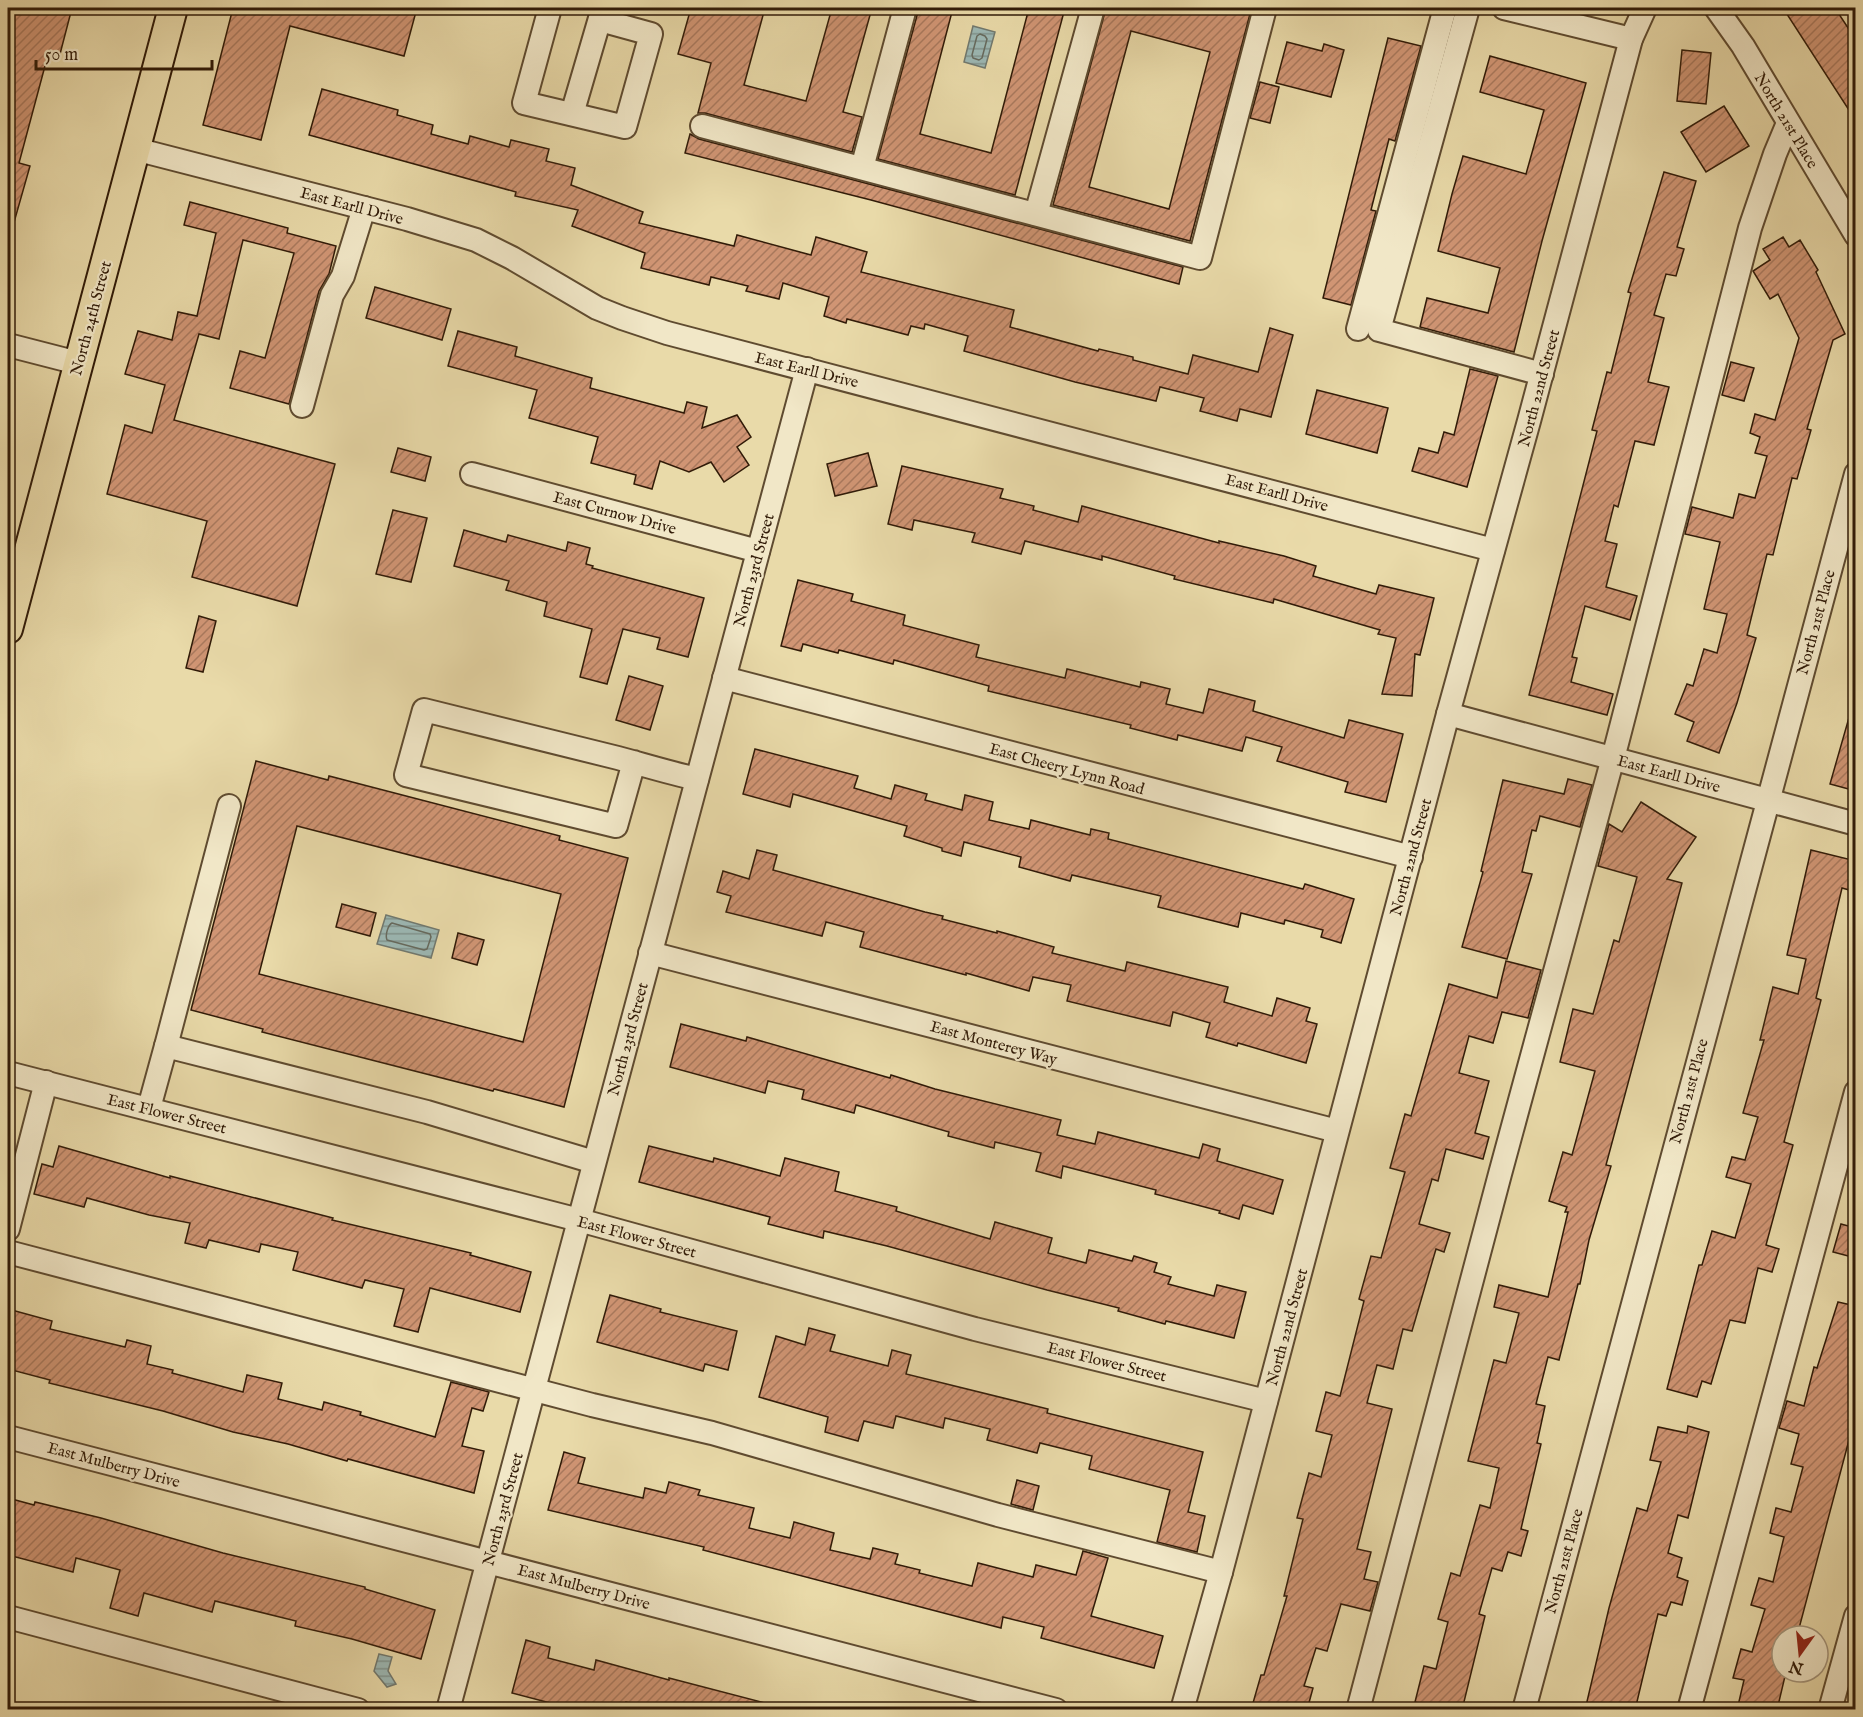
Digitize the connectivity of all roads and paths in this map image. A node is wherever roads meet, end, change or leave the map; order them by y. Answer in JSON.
{"nodes":[{"id":1,"x":173,"y":8,"type":"edge"},
{"id":2,"x":550,"y":8,"type":"edge"},
{"id":3,"x":905,"y":8,"type":"edge"},
{"id":4,"x":1093,"y":8,"type":"edge"},
{"id":5,"x":1266,"y":8,"type":"edge"},
{"id":6,"x":1445,"y":8,"type":"edge"},
{"id":7,"x":1468,"y":8,"type":"edge"},
{"id":8,"x":1504,"y":8,"type":"edge"},
{"id":9,"x":1646,"y":8,"type":"edge"},
{"id":10,"x":1716,"y":8,"type":"edge"},
{"id":11,"x":1540,"y":12,"type":"edge"},
{"id":12,"x":601,"y":14,"type":"edge"},
{"id":13,"x":1631,"y":39,"type":"junction"},
{"id":14,"x":572,"y":114,"type":"junction"},
{"id":15,"x":1788,"y":123,"type":"junction"},
{"id":16,"x":702,"y":126,"type":"dead end"},
{"id":17,"x":135,"y":149,"type":"junction"},
{"id":18,"x":862,"y":168,"type":"junction"},
{"id":19,"x":364,"y":208,"type":"junction"},
{"id":20,"x":1036,"y":214,"type":"junction"},
{"id":21,"x":1856,"y":234,"type":"edge"},
{"id":22,"x":1358,"y":329,"type":"dead end"},
{"id":23,"x":8,"y":345,"type":"edge"},
{"id":24,"x":78,"y":363,"type":"junction"},
{"id":25,"x":807,"y":369,"type":"junction"},
{"id":26,"x":1542,"y":374,"type":"junction"},
{"id":27,"x":302,"y":406,"type":"dead end"},
{"id":28,"x":472,"y":474,"type":"dead end"},
{"id":29,"x":1856,"y":474,"type":"edge"},
{"id":30,"x":1493,"y":550,"type":"junction"},
{"id":31,"x":758,"y":551,"type":"junction"},
{"id":32,"x":8,"y":629,"type":"edge"},
{"id":33,"x":724,"y":678,"type":"junction"},
{"id":34,"x":1448,"y":714,"type":"junction"},
{"id":35,"x":1613,"y":758,"type":"junction"},
{"id":36,"x":634,"y":762,"type":"junction"},
{"id":37,"x":697,"y":779,"type":"junction"},
{"id":38,"x":1767,"y":799,"type":"junction"},
{"id":39,"x":229,"y":807,"type":"dead end"},
{"id":40,"x":1856,"y":824,"type":"edge"},
{"id":41,"x":1411,"y":856,"type":"junction"},
{"id":42,"x":650,"y":953,"type":"junction"},
{"id":43,"x":166,"y":1046,"type":"junction"},
{"id":44,"x":8,"y":1073,"type":"edge"},
{"id":45,"x":46,"y":1082,"type":"junction"},
{"id":46,"x":1856,"y":1092,"type":"edge"},
{"id":47,"x":150,"y":1108,"type":"junction"},
{"id":48,"x":1337,"y":1131,"type":"junction"},
{"id":49,"x":594,"y":1162,"type":"junction"},
{"id":50,"x":579,"y":1220,"type":"junction"},
{"id":51,"x":8,"y":1229,"type":"edge"},
{"id":52,"x":8,"y":1252,"type":"edge"},
{"id":53,"x":534,"y":1389,"type":"junction"},
{"id":54,"x":1266,"y":1401,"type":"junction"},
{"id":55,"x":8,"y":1437,"type":"edge"},
{"id":56,"x":488,"y":1561,"type":"junction"},
{"id":57,"x":1221,"y":1572,"type":"junction"},
{"id":58,"x":1856,"y":1616,"type":"edge"},
{"id":59,"x":8,"y":1617,"type":"edge"},
{"id":60,"x":1848,"y":1677,"type":"edge"},
{"id":61,"x":358,"y":1710,"type":"edge"},
{"id":62,"x":448,"y":1710,"type":"edge"},
{"id":63,"x":1056,"y":1710,"type":"edge"},
{"id":64,"x":1182,"y":1710,"type":"edge"},
{"id":65,"x":1358,"y":1710,"type":"edge"},
{"id":66,"x":1524,"y":1710,"type":"edge"},
{"id":67,"x":1689,"y":1710,"type":"edge"},
{"id":68,"x":1830,"y":1710,"type":"edge"}],
"edges":[{"from":1,"to":17,"type":"main road","name":"North 24th Street"},
{"from":2,"to":14,"type":"street"},
{"from":3,"to":18,"type":"street"},
{"from":4,"to":20,"type":"street"},
{"from":5,"to":20,"type":"street"},
{"from":6,"to":22,"type":"street"},
{"from":7,"to":26,"type":"street"},
{"from":8,"to":11,"type":"street"},
{"from":9,"to":13,"type":"street","name":"North 22nd Street"},
{"from":10,"to":15,"type":"street","name":"North 21st Place"},
{"from":11,"to":13,"type":"street"},
{"from":12,"to":14,"type":"street"},
{"from":12,"to":14,"type":"street"},
{"from":13,"to":26,"type":"street","name":"North 22nd Street"},
{"from":15,"to":21,"type":"street","name":"North 21st Place"},
{"from":15,"to":35,"type":"street"},
{"from":16,"to":18,"type":"street"},
{"from":17,"to":19,"type":"street","name":"East Earll Drive"},
{"from":17,"to":24,"type":"main road","name":"North 24th Street"},
{"from":18,"to":20,"type":"street"},
{"from":19,"to":25,"type":"street","name":"East Earll Drive"},
{"from":19,"to":27,"type":"street"},
{"from":23,"to":24,"type":"street"},
{"from":24,"to":32,"type":"main road","name":"North 24th Street"},
{"from":25,"to":30,"type":"street","name":"East Earll Drive"},
{"from":25,"to":31,"type":"street","name":"North 23rd Street"},
{"from":26,"to":30,"type":"street","name":"North 22nd Street"},
{"from":28,"to":31,"type":"street","name":"East Curnow Drive"},
{"from":29,"to":38,"type":"street","name":"North 21st Place"},
{"from":30,"to":34,"type":"street","name":"North 22nd Street"},
{"from":31,"to":33,"type":"street","name":"North 23rd Street"},
{"from":33,"to":37,"type":"street","name":"North 23rd Street"},
{"from":33,"to":41,"type":"street","name":"East Cheery Lynn Road"},
{"from":34,"to":35,"type":"street","name":"East Earll Drive"},
{"from":34,"to":41,"type":"street","name":"North 22nd Street"},
{"from":35,"to":38,"type":"street","name":"East Earll Drive"},
{"from":35,"to":65,"type":"street"},
{"from":36,"to":36,"type":"street"},
{"from":36,"to":37,"type":"street"},
{"from":37,"to":42,"type":"street","name":"North 23rd Street"},
{"from":38,"to":40,"type":"street","name":"East Earll Drive"},
{"from":38,"to":66,"type":"street","name":"North 21st Place"},
{"from":39,"to":43,"type":"street"},
{"from":41,"to":48,"type":"street","name":"North 22nd Street"},
{"from":42,"to":48,"type":"street","name":"East Monterey Way"},
{"from":42,"to":49,"type":"street","name":"North 23rd Street"},
{"from":43,"to":47,"type":"street"},
{"from":43,"to":49,"type":"street"},
{"from":44,"to":45,"type":"street","name":"East Flower Street"},
{"from":45,"to":47,"type":"street","name":"East Flower Street"},
{"from":45,"to":51,"type":"street"},
{"from":46,"to":67,"type":"street"},
{"from":47,"to":50,"type":"street","name":"East Flower Street"},
{"from":48,"to":54,"type":"street","name":"North 22nd Street"},
{"from":49,"to":50,"type":"street","name":"North 23rd Street"},
{"from":50,"to":53,"type":"street","name":"North 23rd Street"},
{"from":50,"to":54,"type":"street","name":"East Flower Street"},
{"from":52,"to":53,"type":"street"},
{"from":53,"to":56,"type":"street","name":"North 23rd Street"},
{"from":53,"to":57,"type":"street"},
{"from":54,"to":57,"type":"street","name":"North 22nd Street"},
{"from":55,"to":56,"type":"street","name":"East Mulberry Drive"},
{"from":56,"to":62,"type":"street","name":"North 23rd Street"},
{"from":56,"to":63,"type":"street","name":"East Mulberry Drive"},
{"from":57,"to":64,"type":"street","name":"North 22nd Street"},
{"from":58,"to":60,"type":"street"},
{"from":59,"to":61,"type":"street"},
{"from":60,"to":68,"type":"street"}]}
